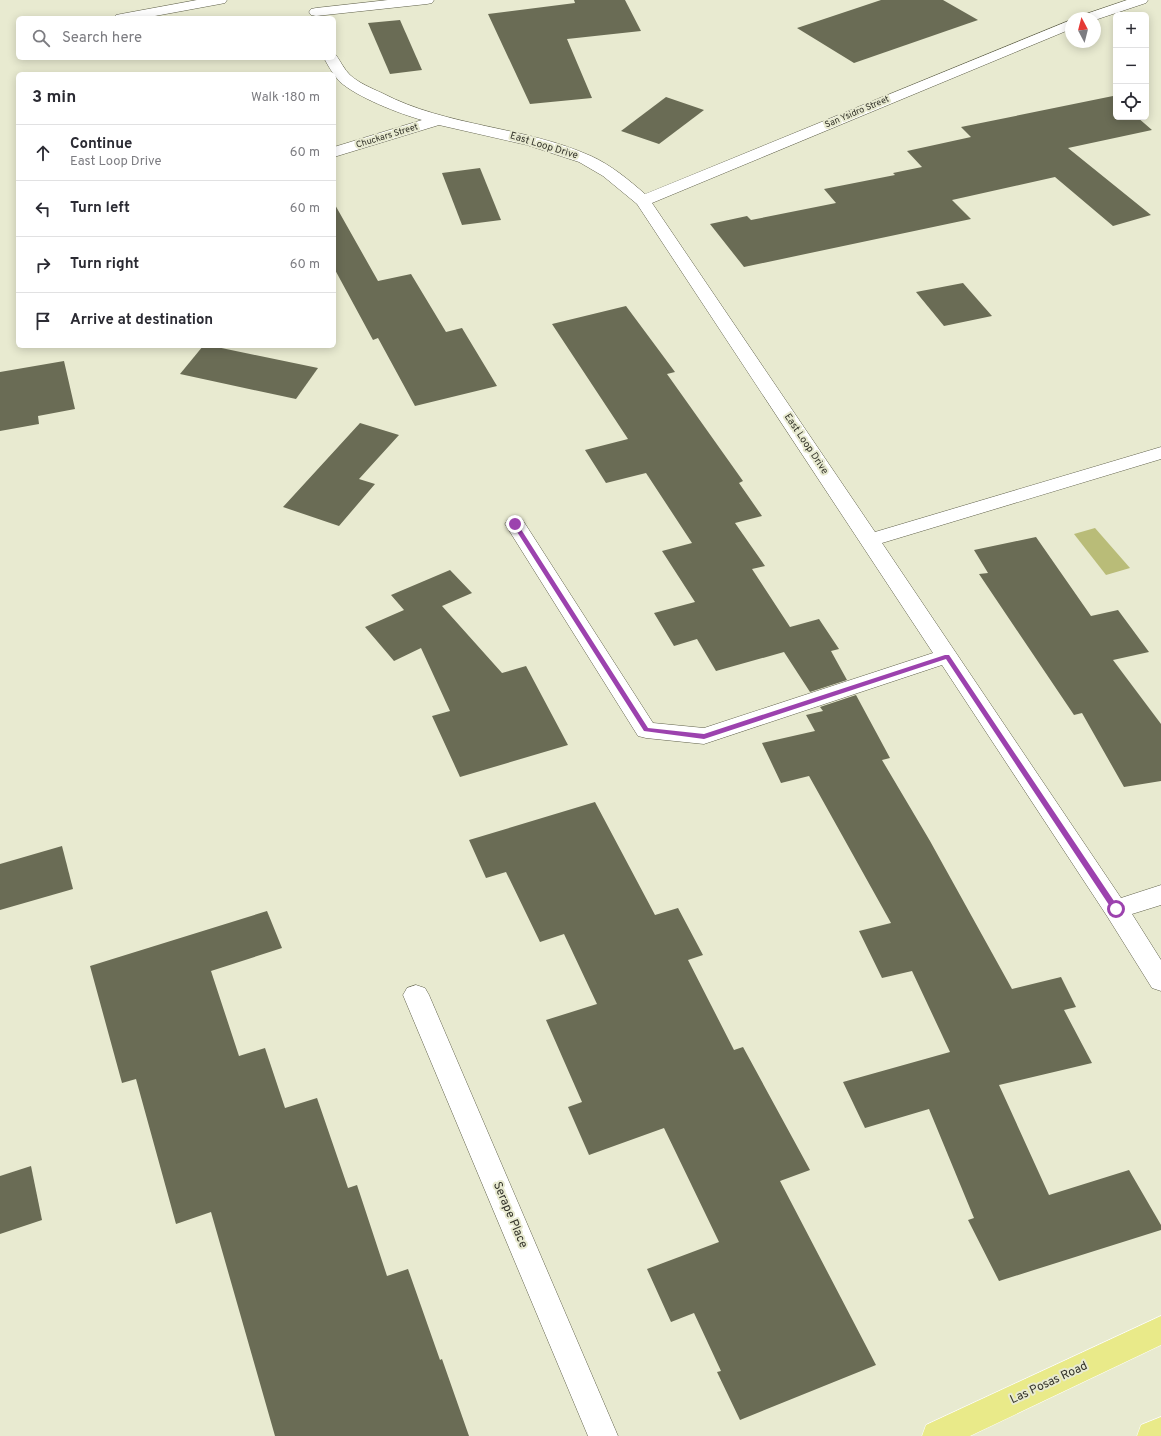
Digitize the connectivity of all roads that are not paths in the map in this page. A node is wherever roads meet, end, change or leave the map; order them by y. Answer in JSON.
{"nodes":[{"id":1,"x":220,"y":0,"type":"edge"},
{"id":2,"x":427,"y":0,"type":"edge"},
{"id":3,"x":1142,"y":0,"type":"edge"},
{"id":4,"x":315,"y":10,"type":"edge"},
{"id":5,"x":1101,"y":14,"type":"edge"},
{"id":6,"x":132,"y":16,"type":"edge"},
{"id":7,"x":1065,"y":26,"type":"edge"},
{"id":8,"x":332,"y":60,"type":"edge"},
{"id":9,"x":440,"y":120,"type":"junction"},
{"id":10,"x":336,"y":151,"type":"edge"},
{"id":11,"x":644,"y":201,"type":"junction"},
{"id":12,"x":1161,"y":453,"type":"edge"},
{"id":13,"x":515,"y":524,"type":"dead end"},
{"id":14,"x":870,"y":540,"type":"junction"},
{"id":15,"x":947,"y":656,"type":"junction"},
{"id":16,"x":1161,"y":895,"type":"edge"},
{"id":17,"x":1116,"y":909,"type":"junction"},
{"id":18,"x":1161,"y":981,"type":"edge"},
{"id":19,"x":416,"y":995,"type":"dead end"},
{"id":20,"x":1161,"y":1330,"type":"edge"},
{"id":21,"x":1161,"y":1432,"type":"edge"},
{"id":22,"x":603,"y":1436,"type":"edge"},
{"id":23,"x":937,"y":1436,"type":"edge"},
{"id":24,"x":1152,"y":1436,"type":"edge"}],
"edges":[{"from":1,"to":6,"type":"street"},
{"from":2,"to":4,"type":"street"},
{"from":3,"to":5,"type":"street"},
{"from":7,"to":11,"type":"street","name":"San Ysidro Street"},
{"from":8,"to":9,"type":"street","name":"East Loop Drive"},
{"from":9,"to":10,"type":"street","name":"Chuckars Street"},
{"from":9,"to":11,"type":"street","name":"East Loop Drive"},
{"from":11,"to":14,"type":"street","name":"East Loop Drive"},
{"from":12,"to":14,"type":"street"},
{"from":13,"to":15,"type":"street"},
{"from":14,"to":15,"type":"street","name":"East Loop Drive"},
{"from":15,"to":17,"type":"street","name":"East Loop Drive"},
{"from":16,"to":17,"type":"street"},
{"from":17,"to":18,"type":"street","name":"East Loop Drive"},
{"from":19,"to":22,"type":"street","name":"Serape Place"},
{"from":20,"to":23,"type":"main road","name":"Las Posas Road"},
{"from":21,"to":24,"type":"main road"}]}
